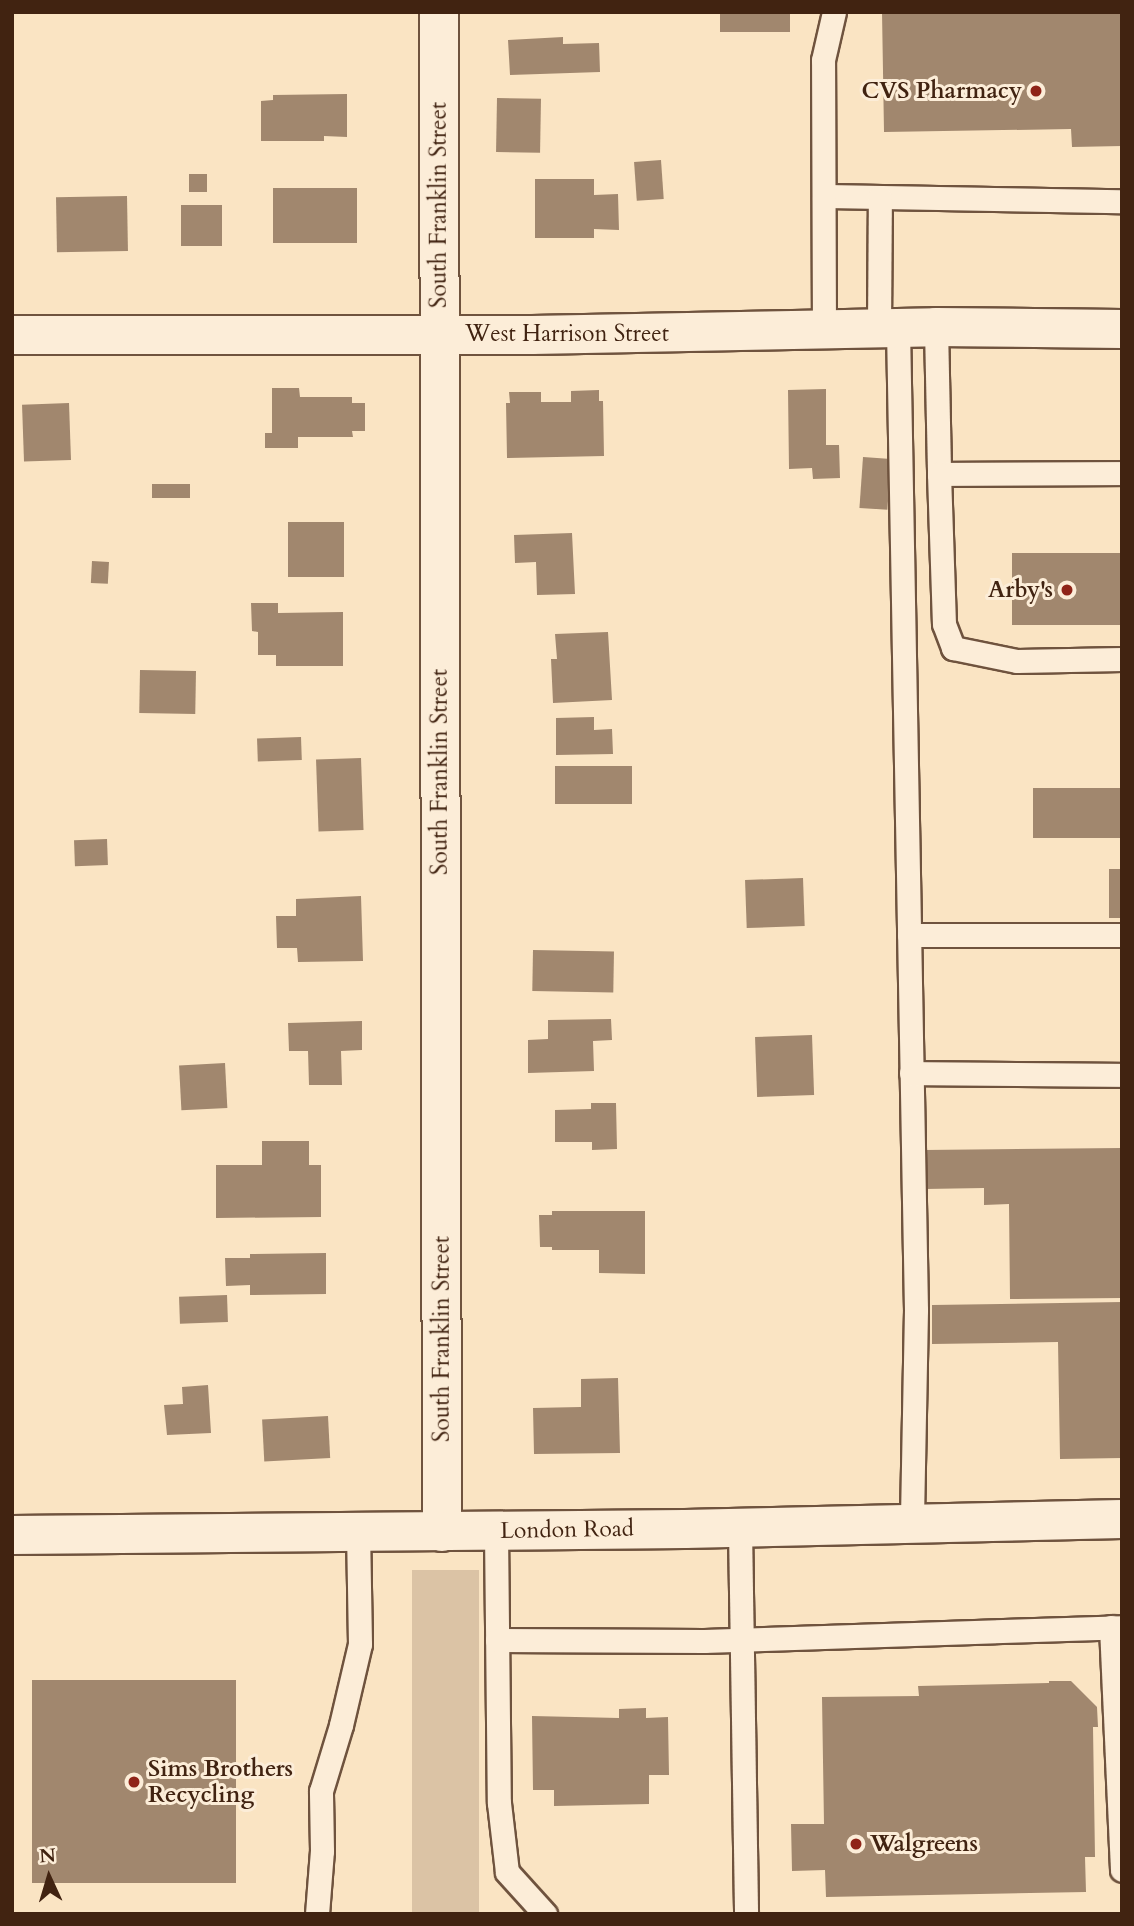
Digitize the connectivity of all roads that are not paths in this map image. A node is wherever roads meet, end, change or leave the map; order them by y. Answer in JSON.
{"nodes":[{"id":1,"x":439,"y":12,"type":"edge"},
{"id":2,"x":834,"y":12,"type":"edge"},
{"id":3,"x":824,"y":196,"type":"junction"},
{"id":4,"x":880,"y":197,"type":"junction"},
{"id":5,"x":1122,"y":201,"type":"edge"},
{"id":6,"x":936,"y":327,"type":"junction"},
{"id":7,"x":888,"y":328,"type":"junction"},
{"id":8,"x":1122,"y":329,"type":"edge"},
{"id":9,"x":824,"y":331,"type":"junction"},
{"id":10,"x":438,"y":334,"type":"junction"},
{"id":11,"x":12,"y":335,"type":"edge"},
{"id":12,"x":1122,"y":473,"type":"edge"},
{"id":13,"x":939,"y":474,"type":"junction"},
{"id":14,"x":1122,"y":659,"type":"edge"},
{"id":15,"x":909,"y":935,"type":"junction"},
{"id":16,"x":1122,"y":935,"type":"edge"},
{"id":17,"x":911,"y":1073,"type":"junction"},
{"id":18,"x":1122,"y":1075,"type":"edge"},
{"id":19,"x":1122,"y":1518,"type":"edge"},
{"id":20,"x":912,"y":1523,"type":"junction"},
{"id":21,"x":740,"y":1528,"type":"junction"},
{"id":22,"x":496,"y":1531,"type":"junction"},
{"id":23,"x":442,"y":1532,"type":"junction"},
{"id":24,"x":358,"y":1533,"type":"junction"},
{"id":25,"x":12,"y":1535,"type":"edge"},
{"id":26,"x":1116,"y":1627,"type":"edge"},
{"id":27,"x":497,"y":1640,"type":"junction"},
{"id":28,"x":742,"y":1640,"type":"junction"},
{"id":29,"x":1122,"y":1870,"type":"edge"},
{"id":30,"x":317,"y":1914,"type":"edge"},
{"id":31,"x":545,"y":1914,"type":"edge"},
{"id":32,"x":746,"y":1914,"type":"edge"}],
"edges":[{"from":1,"to":10,"type":"street","name":"South Franklin Street"},
{"from":2,"to":3,"type":"lane"},
{"from":3,"to":4,"type":"lane"},
{"from":3,"to":9,"type":"lane"},
{"from":4,"to":5,"type":"lane"},
{"from":4,"to":7,"type":"lane"},
{"from":6,"to":7,"type":"street","name":"West Harrison Street"},
{"from":6,"to":8,"type":"street","name":"West Harrison Street"},
{"from":6,"to":13,"type":"lane"},
{"from":7,"to":9,"type":"street","name":"West Harrison Street"},
{"from":7,"to":15,"type":"lane"},
{"from":9,"to":10,"type":"street","name":"West Harrison Street"},
{"from":10,"to":11,"type":"street","name":"West Harrison Street"},
{"from":10,"to":23,"type":"street","name":"South Franklin Street"},
{"from":12,"to":13,"type":"lane"},
{"from":13,"to":14,"type":"lane"},
{"from":15,"to":16,"type":"lane"},
{"from":15,"to":17,"type":"lane"},
{"from":17,"to":18,"type":"lane"},
{"from":17,"to":20,"type":"lane"},
{"from":19,"to":20,"type":"street","name":"London Road"},
{"from":20,"to":21,"type":"street","name":"London Road"},
{"from":21,"to":22,"type":"street","name":"London Road"},
{"from":21,"to":28,"type":"lane"},
{"from":22,"to":23,"type":"street","name":"London Road"},
{"from":22,"to":27,"type":"lane"},
{"from":23,"to":24,"type":"street","name":"London Road"},
{"from":24,"to":25,"type":"street","name":"London Road"},
{"from":24,"to":30,"type":"lane"},
{"from":26,"to":28,"type":"lane"},
{"from":26,"to":29,"type":"lane"},
{"from":27,"to":28,"type":"lane"},
{"from":27,"to":31,"type":"lane"},
{"from":28,"to":32,"type":"lane"}]}
